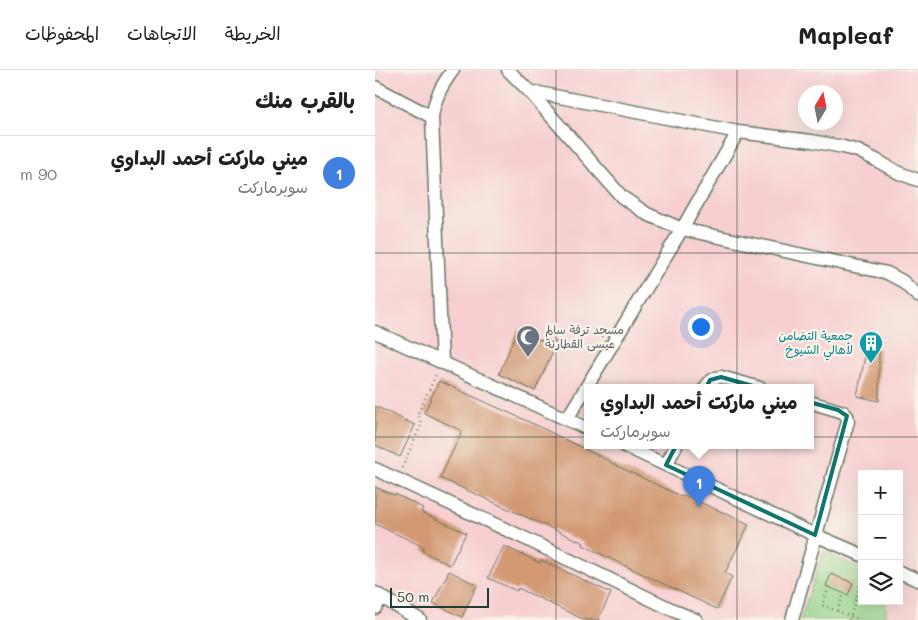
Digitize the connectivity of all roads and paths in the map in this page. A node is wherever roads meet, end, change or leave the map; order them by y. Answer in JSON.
{"nodes":[{"id":1,"x":453,"y":70,"type":"edge"},
{"id":2,"x":508,"y":70,"type":"edge"},
{"id":3,"x":375,"y":87,"type":"edge"},
{"id":4,"x":529,"y":92,"type":"junction"},
{"id":5,"x":432,"y":117,"type":"junction"},
{"id":6,"x":738,"y":132,"type":"junction"},
{"id":7,"x":918,"y":180,"type":"edge"},
{"id":8,"x":682,"y":229,"type":"junction"},
{"id":9,"x":918,"y":296,"type":"edge"},
{"id":10,"x":375,"y":332,"type":"edge"},
{"id":11,"x":442,"y":363,"type":"junction"},
{"id":12,"x":588,"y":384,"type":"edge"},
{"id":13,"x":708,"y":384,"type":"edge"},
{"id":14,"x":744,"y":384,"type":"edge"},
{"id":15,"x":584,"y":391,"type":"edge"},
{"id":16,"x":814,"y":403,"type":"edge"},
{"id":17,"x":567,"y":419,"type":"junction"},
{"id":18,"x":584,"y":427,"type":"edge"},
{"id":19,"x":631,"y":449,"type":"edge"},
{"id":20,"x":674,"y":449,"type":"edge"},
{"id":21,"x":666,"y":465,"type":"junction"},
{"id":22,"x":375,"y":469,"type":"edge"},
{"id":23,"x":397,"y":479,"type":"junction"},
{"id":24,"x":815,"y":535,"type":"junction"},
{"id":25,"x":858,"y":553,"type":"edge"},
{"id":26,"x":903,"y":574,"type":"edge"},
{"id":27,"x":918,"y":580,"type":"edge"},
{"id":28,"x":829,"y":587,"type":"dead end"},
{"id":29,"x":858,"y":591,"type":"edge"},
{"id":30,"x":844,"y":593,"type":"dead end"},
{"id":31,"x":377,"y":600,"type":"edge"},
{"id":32,"x":837,"y":611,"type":"junction"},
{"id":33,"x":675,"y":616,"type":"edge"},
{"id":34,"x":849,"y":618,"type":"edge"},
{"id":35,"x":420,"y":620,"type":"edge"},
{"id":36,"x":696,"y":620,"type":"edge"},
{"id":37,"x":792,"y":620,"type":"edge"},
{"id":38,"x":860,"y":620,"type":"edge"}],
"edges":[{"from":1,"to":5,"type":"street"},
{"from":2,"to":4,"type":"street"},
{"from":3,"to":5,"type":"street"},
{"from":4,"to":6,"type":"street"},
{"from":4,"to":8,"type":"street"},
{"from":5,"to":11,"type":"street"},
{"from":6,"to":7,"type":"street"},
{"from":6,"to":8,"type":"street"},
{"from":8,"to":9,"type":"street"},
{"from":8,"to":12,"type":"street"},
{"from":10,"to":11,"type":"street"},
{"from":11,"to":17,"type":"street"},
{"from":11,"to":23,"type":"path"},
{"from":13,"to":14,"type":"street"},
{"from":15,"to":17,"type":"street"},
{"from":16,"to":24,"type":"street"},
{"from":17,"to":18,"type":"street"},
{"from":19,"to":21,"type":"street"},
{"from":20,"to":21,"type":"street"},
{"from":21,"to":24,"type":"street"},
{"from":22,"to":23,"type":"street"},
{"from":23,"to":33,"type":"street"},
{"from":24,"to":25,"type":"street"},
{"from":24,"to":37,"type":"street"},
{"from":26,"to":27,"type":"street"},
{"from":28,"to":32,"type":"path"},
{"from":29,"to":34,"type":"path"},
{"from":30,"to":32,"type":"path"},
{"from":31,"to":35,"type":"street"},
{"from":32,"to":34,"type":"path"},
{"from":33,"to":36,"type":"street"},
{"from":34,"to":38,"type":"path"}]}
